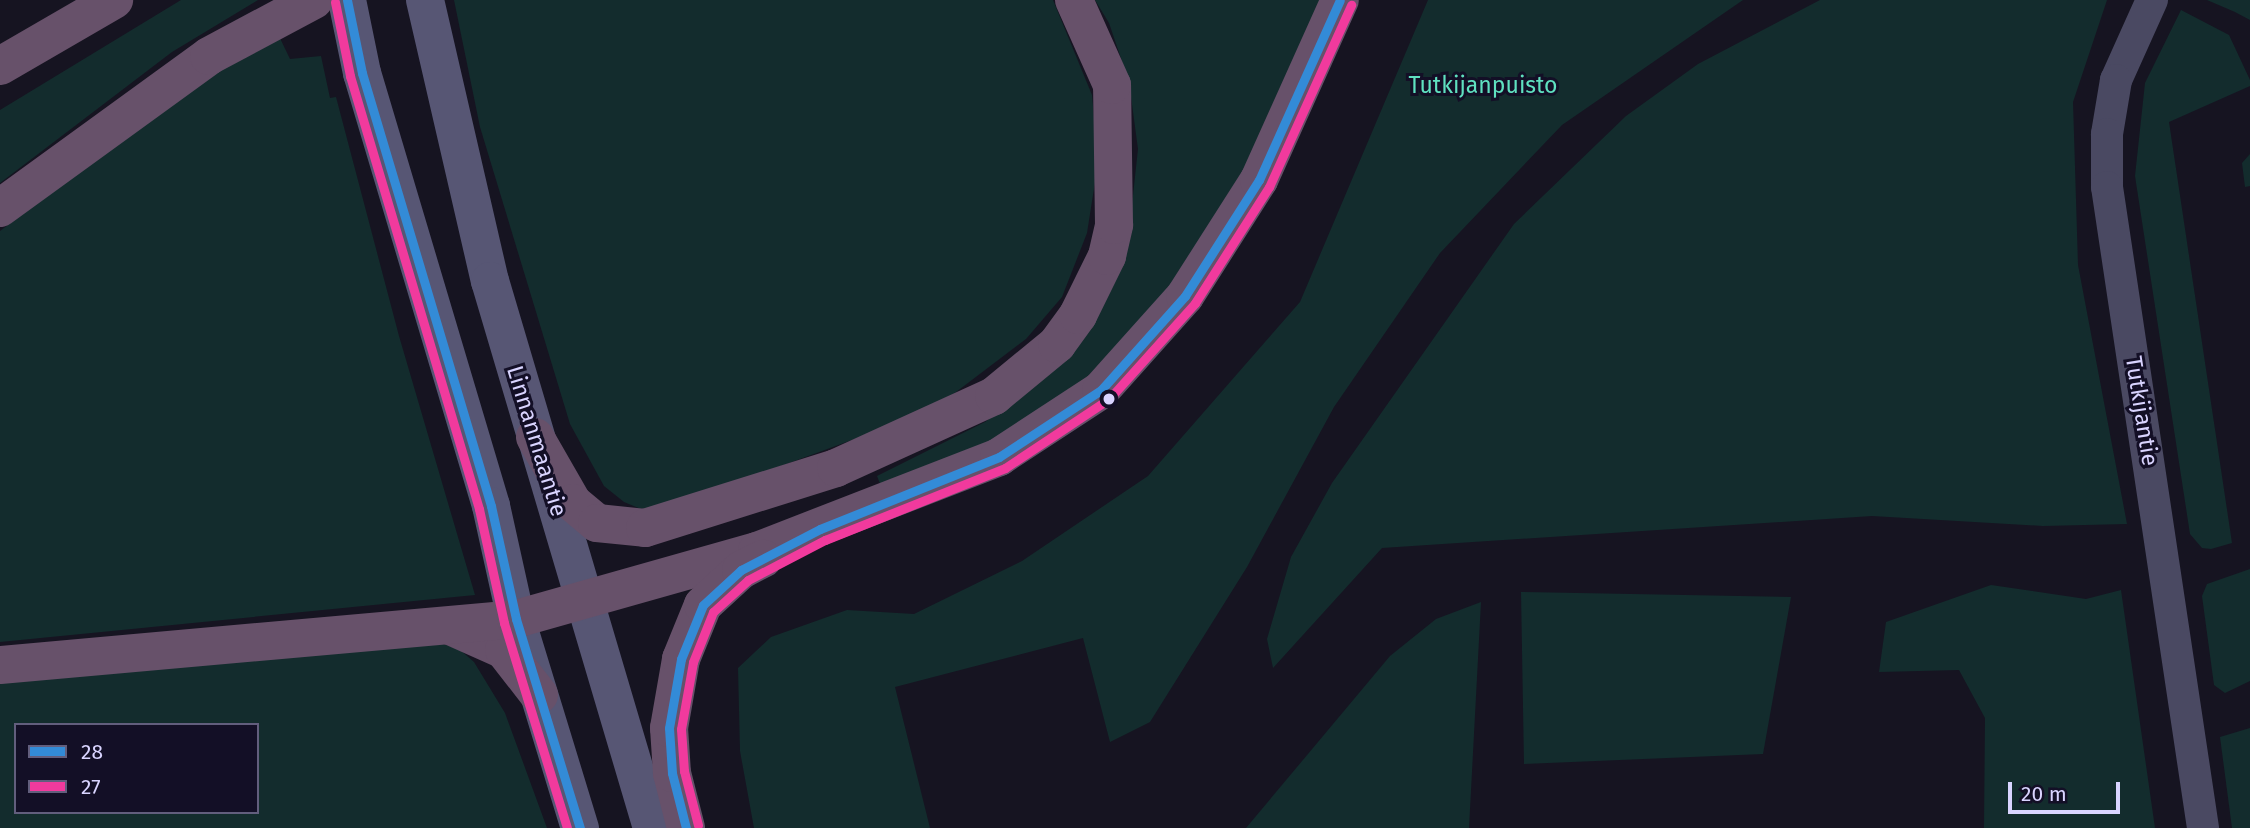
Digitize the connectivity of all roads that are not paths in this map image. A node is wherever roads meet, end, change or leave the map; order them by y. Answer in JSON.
{"nodes":[{"id":1,"x":114,"y":0,"type":"edge"},
{"id":2,"x":314,"y":0,"type":"edge"},
{"id":3,"x":347,"y":0,"type":"edge"},
{"id":4,"x":425,"y":0,"type":"edge"},
{"id":5,"x":1074,"y":0,"type":"edge"},
{"id":6,"x":1340,"y":0,"type":"edge"},
{"id":7,"x":2152,"y":0,"type":"edge"},
{"id":8,"x":0,"y":66,"type":"edge"},
{"id":9,"x":0,"y":208,"type":"edge"},
{"id":10,"x":536,"y":436,"type":"junction"},
{"id":11,"x":820,"y":529,"type":"junction"},
{"id":12,"x":586,"y":600,"type":"junction"},
{"id":13,"x":516,"y":619,"type":"junction"},
{"id":14,"x":445,"y":624,"type":"junction"},
{"id":15,"x":0,"y":665,"type":"edge"},
{"id":16,"x":539,"y":695,"type":"junction"},
{"id":17,"x":580,"y":828,"type":"edge"},
{"id":18,"x":652,"y":828,"type":"edge"},
{"id":19,"x":685,"y":828,"type":"edge"},
{"id":20,"x":2203,"y":828,"type":"edge"}],
"edges":[{"from":1,"to":8,"type":"highway"},
{"from":2,"to":9,"type":"highway"},
{"from":3,"to":13,"type":"main road"},
{"from":4,"to":10,"type":"main road","name":"Linnanmaantie"},
{"from":5,"to":10,"type":"highway"},
{"from":6,"to":11,"type":"highway"},
{"from":7,"to":20,"type":"street","name":"Tutkijantie"},
{"from":10,"to":12,"type":"main road","name":"Linnanmaantie"},
{"from":11,"to":12,"type":"highway"},
{"from":11,"to":19,"type":"highway"},
{"from":12,"to":13,"type":"highway"},
{"from":12,"to":18,"type":"main road","name":"Linnanmaantie"},
{"from":13,"to":14,"type":"highway"},
{"from":13,"to":16,"type":"main road"},
{"from":14,"to":15,"type":"highway"},
{"from":14,"to":16,"type":"highway"},
{"from":16,"to":17,"type":"main road"}]}
